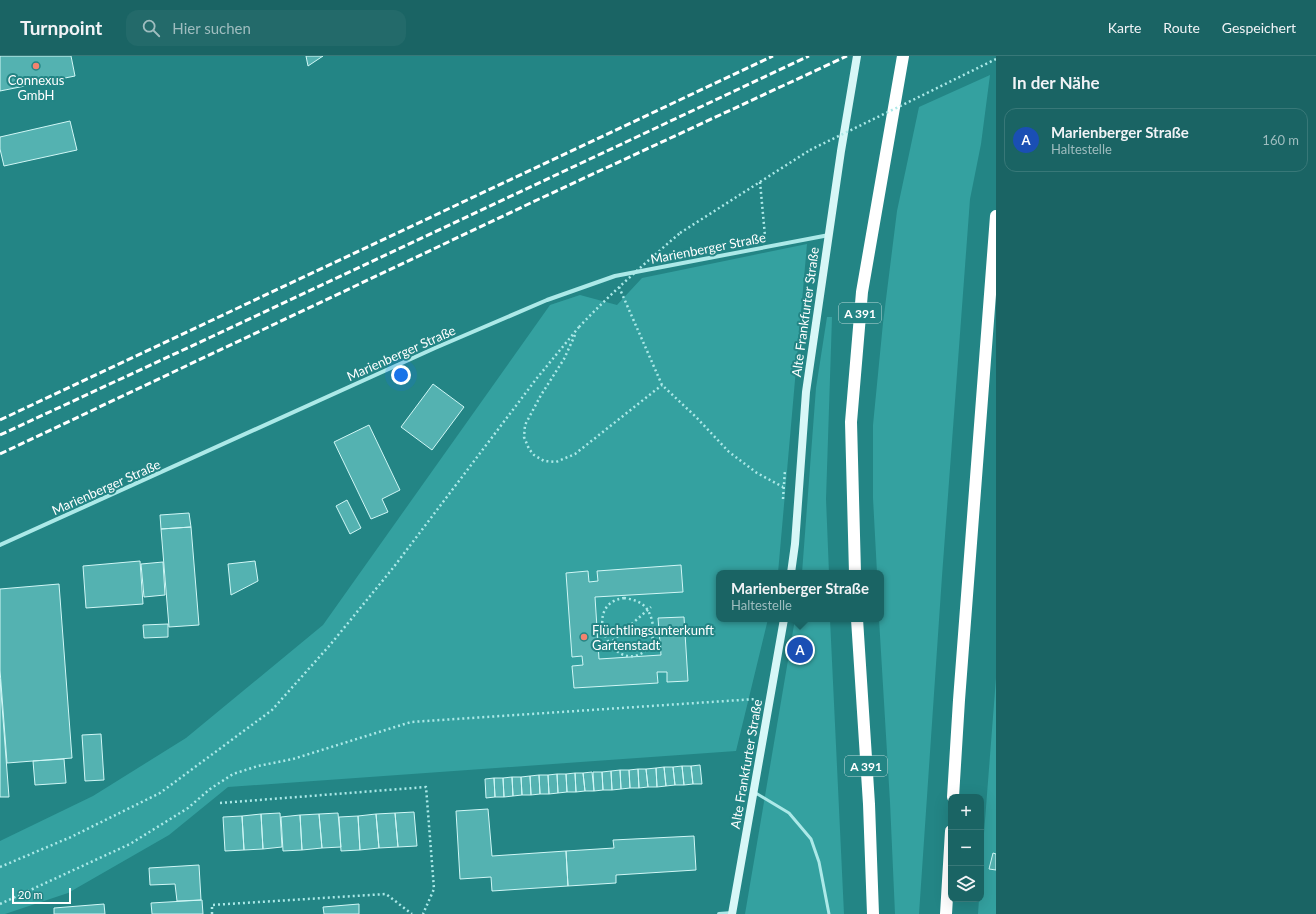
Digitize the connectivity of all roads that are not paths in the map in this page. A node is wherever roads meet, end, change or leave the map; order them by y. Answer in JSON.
{"nodes":[{"id":1,"x":858,"y":56,"type":"edge"},
{"id":2,"x":903,"y":56,"type":"edge"},
{"id":3,"x":996,"y":216,"type":"edge"},
{"id":4,"x":828,"y":235,"type":"junction"},
{"id":5,"x":0,"y":545,"type":"edge"},
{"id":6,"x":791,"y":570,"type":"edge"},
{"id":7,"x":855,"y":570,"type":"edge"},
{"id":8,"x":783,"y":622,"type":"edge"},
{"id":9,"x":857,"y":622,"type":"edge"},
{"id":10,"x":753,"y":792,"type":"junction"},
{"id":11,"x":953,"y":794,"type":"edge"},
{"id":12,"x":949,"y":866,"type":"edge"},
{"id":13,"x":719,"y":914,"type":"edge"},
{"id":14,"x":732,"y":914,"type":"edge"},
{"id":15,"x":829,"y":914,"type":"edge"},
{"id":16,"x":873,"y":914,"type":"edge"},
{"id":17,"x":946,"y":914,"type":"edge"}],
"edges":[{"from":1,"to":4,"type":"street","name":"Alte Frankfurter Straße"},
{"from":2,"to":7,"type":"highway","number":"A 391"},
{"from":3,"to":11,"type":"highway"},
{"from":4,"to":5,"type":"street","name":"Marienberger Straße"},
{"from":4,"to":6,"type":"street","name":"Alte Frankfurter Straße"},
{"from":8,"to":10,"type":"street","name":"Alte Frankfurter Straße"},
{"from":9,"to":16,"type":"highway","number":"A 391"},
{"from":10,"to":14,"type":"street","name":"Alte Frankfurter Straße"},
{"from":10,"to":15,"type":"lane"},
{"from":12,"to":17,"type":"highway"},
{"from":13,"to":14,"type":"street"}]}
